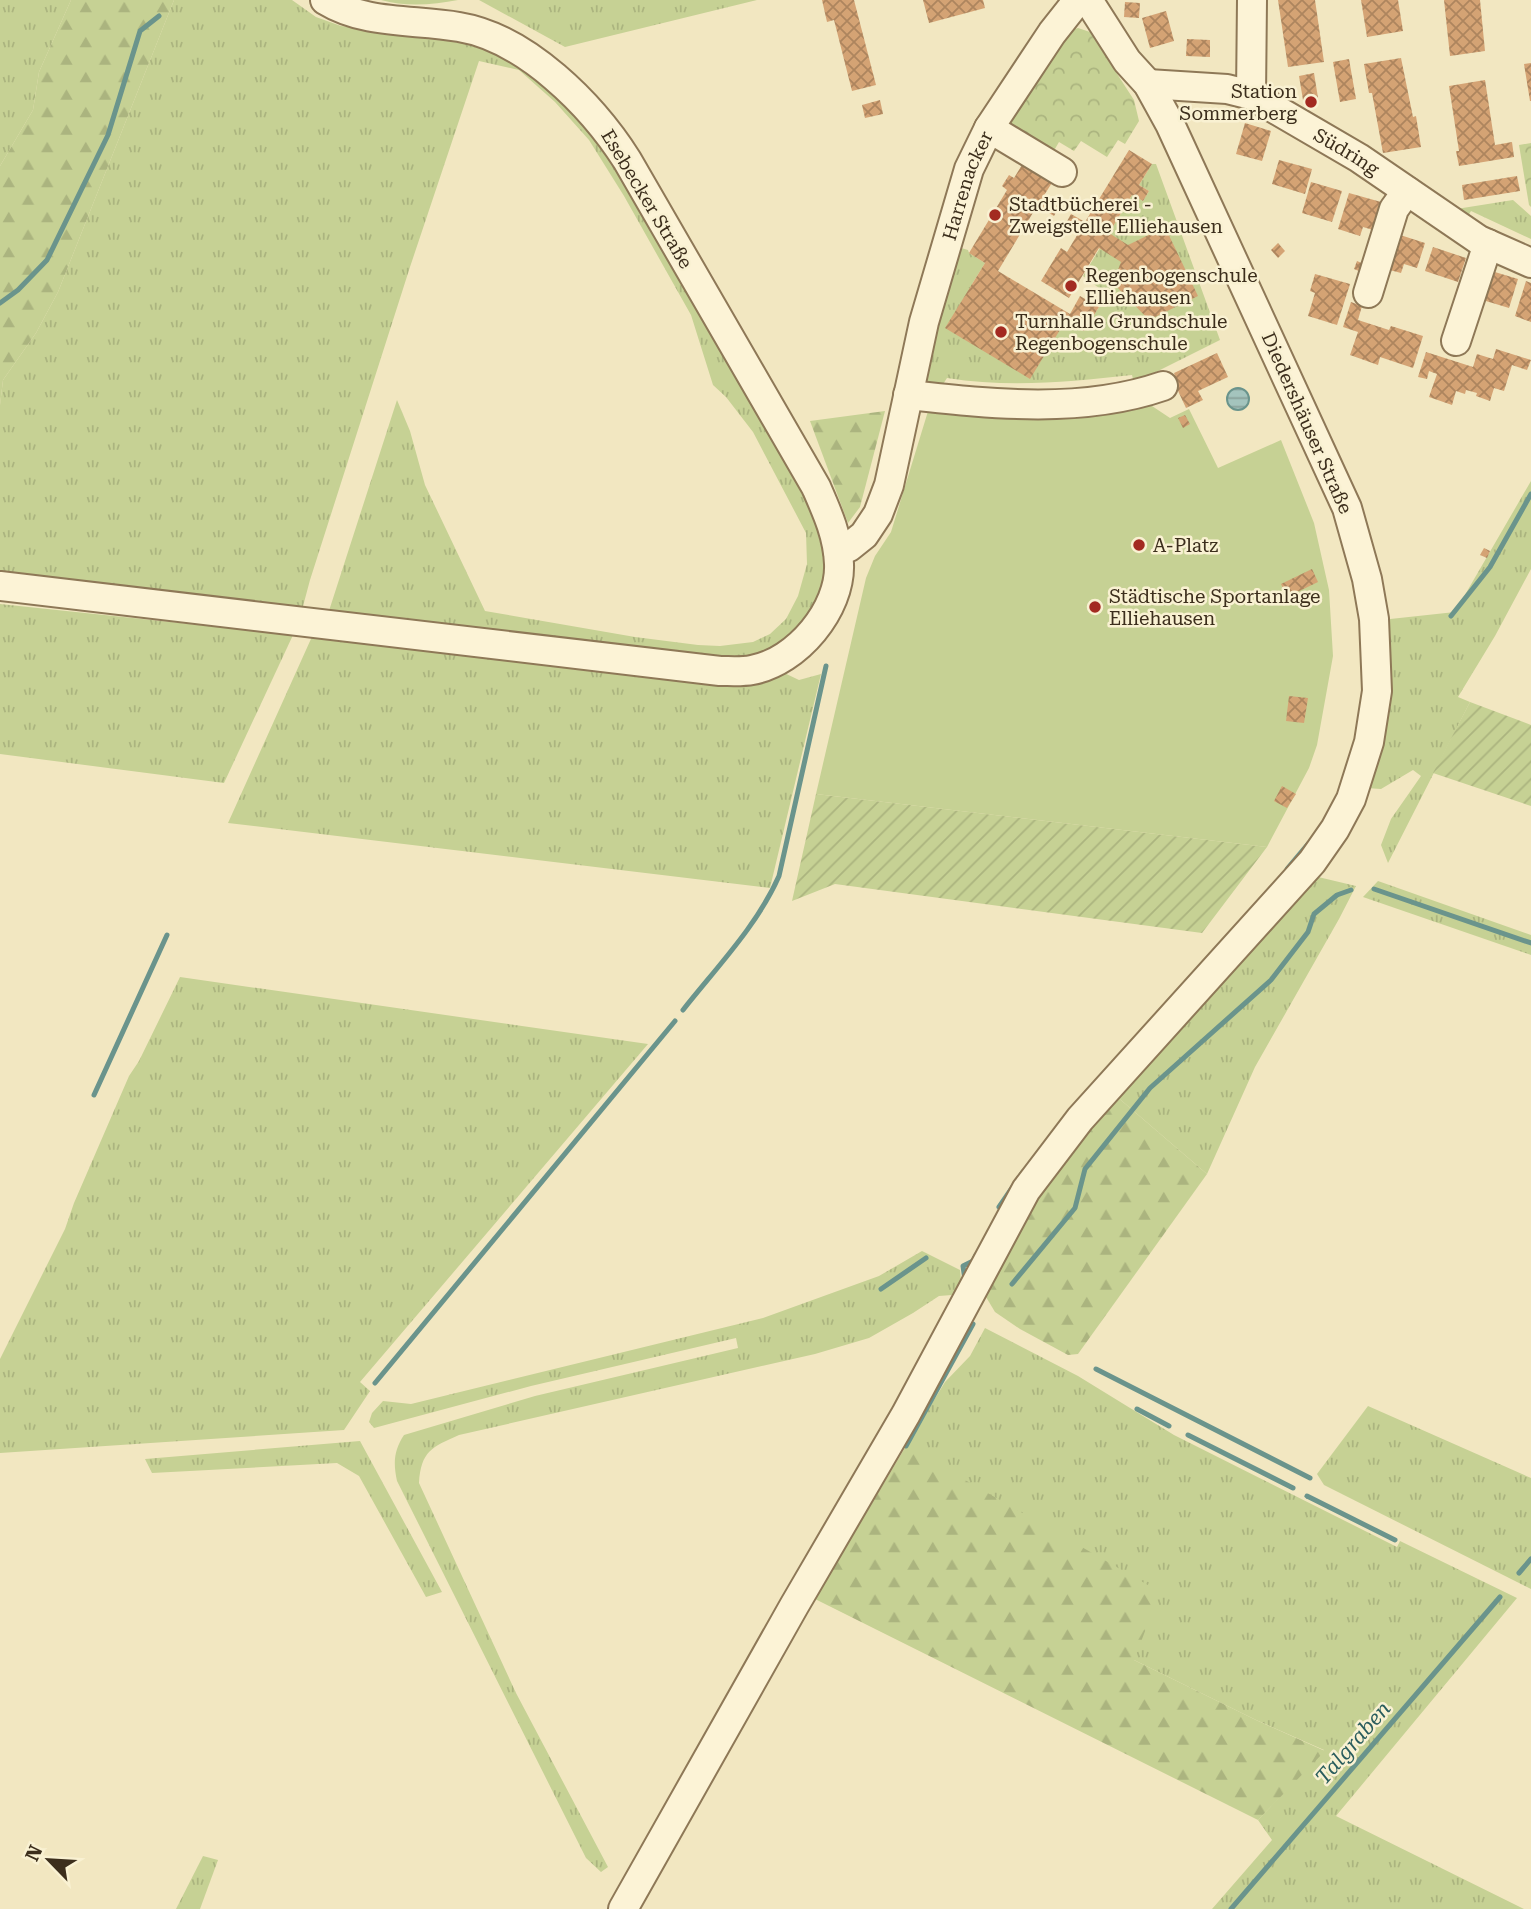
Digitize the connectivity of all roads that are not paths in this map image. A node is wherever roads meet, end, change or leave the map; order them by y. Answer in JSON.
{"nodes":[{"id":1,"x":325,"y":0,"type":"edge"},
{"id":2,"x":1078,"y":0,"type":"edge"},
{"id":3,"x":1088,"y":0,"type":"edge"},
{"id":4,"x":1252,"y":0,"type":"edge"},
{"id":5,"x":1148,"y":84,"type":"junction"},
{"id":6,"x":1251,"y":95,"type":"junction"},
{"id":7,"x":989,"y":128,"type":"junction"},
{"id":8,"x":1062,"y":172,"type":"dead end"},
{"id":9,"x":1407,"y":191,"type":"junction"},
{"id":10,"x":1488,"y":244,"type":"junction"},
{"id":11,"x":1531,"y":262,"type":"edge"},
{"id":12,"x":1368,"y":293,"type":"dead end"},
{"id":13,"x":1456,"y":341,"type":"dead end"},
{"id":14,"x":1164,"y":386,"type":"dead end"},
{"id":15,"x":908,"y":395,"type":"junction"},
{"id":16,"x":838,"y":551,"type":"junction"},
{"id":17,"x":0,"y":586,"type":"edge"},
{"id":18,"x":623,"y":1909,"type":"edge"}],
"edges":[{"from":1,"to":16,"type":"street","name":"Esebecker Straße"},
{"from":2,"to":7,"type":"street","name":"Harrenacker"},
{"from":3,"to":5,"type":"street","name":"Diedershäuser Straße"},
{"from":4,"to":6,"type":"street"},
{"from":5,"to":6,"type":"street","name":"Südring"},
{"from":5,"to":18,"type":"street","name":"Diedershäuser Straße"},
{"from":6,"to":9,"type":"street","name":"Südring"},
{"from":7,"to":8,"type":"street"},
{"from":7,"to":15,"type":"street","name":"Harrenacker"},
{"from":9,"to":10,"type":"street","name":"Südring"},
{"from":9,"to":12,"type":"street"},
{"from":10,"to":11,"type":"street","name":"Südring"},
{"from":10,"to":13,"type":"street"},
{"from":14,"to":15,"type":"street"},
{"from":15,"to":16,"type":"street","name":"Harrenacker"},
{"from":16,"to":17,"type":"street","name":"Esebecker Straße"}]}
